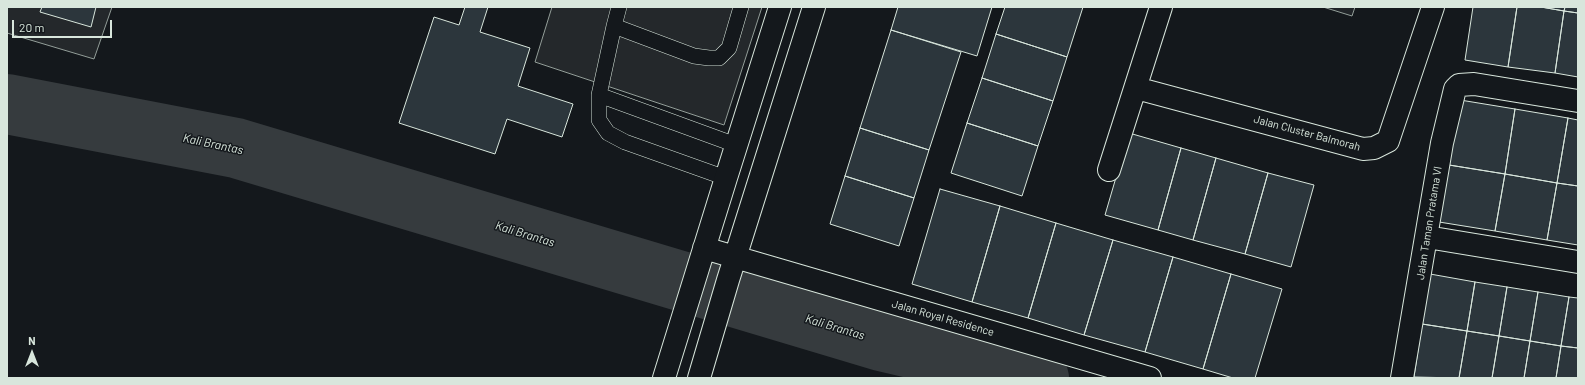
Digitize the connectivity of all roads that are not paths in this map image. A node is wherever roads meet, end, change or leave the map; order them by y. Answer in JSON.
{"nodes":[{"id":1,"x":619,"y":7,"type":"edge"},
{"id":2,"x":740,"y":7,"type":"edge"},
{"id":3,"x":780,"y":7,"type":"edge"},
{"id":4,"x":814,"y":7,"type":"edge"},
{"id":5,"x":1161,"y":7,"type":"edge"},
{"id":6,"x":1433,"y":7,"type":"edge"},
{"id":7,"x":614,"y":26,"type":"junction"},
{"id":8,"x":1136,"y":88,"type":"junction"},
{"id":9,"x":599,"y":95,"type":"junction"},
{"id":10,"x":1578,"y":101,"type":"edge"},
{"id":11,"x":736,"y":145,"type":"junction"},
{"id":12,"x":1109,"y":170,"type":"dead end"},
{"id":13,"x":726,"y":178,"type":"junction"},
{"id":14,"x":1427,"y":237,"type":"junction"},
{"id":15,"x":702,"y":256,"type":"junction"},
{"id":16,"x":736,"y":258,"type":"junction"},
{"id":17,"x":1578,"y":262,"type":"edge"},
{"id":18,"x":664,"y":378,"type":"edge"},
{"id":19,"x":700,"y":378,"type":"edge"},
{"id":20,"x":1150,"y":378,"type":"edge"},
{"id":21,"x":1402,"y":378,"type":"edge"}],
"edges":[{"from":1,"to":7,"type":"lane"},
{"from":2,"to":7,"type":"lane"},
{"from":3,"to":11,"type":"street"},
{"from":4,"to":16,"type":"street"},
{"from":5,"to":8,"type":"street"},
{"from":6,"to":8,"type":"street","name":"Jalan Cluster Balmorah"},
{"from":7,"to":9,"type":"lane"},
{"from":8,"to":12,"type":"street"},
{"from":9,"to":11,"type":"lane"},
{"from":9,"to":13,"type":"lane"},
{"from":10,"to":14,"type":"street","name":"Jalan Taman Pratama VI"},
{"from":11,"to":13,"type":"street"},
{"from":13,"to":15,"type":"street"},
{"from":14,"to":17,"type":"street"},
{"from":14,"to":21,"type":"street","name":"Jalan Taman Pratama VI"},
{"from":15,"to":16,"type":"street","name":"Jalan Royal Residence"},
{"from":15,"to":18,"type":"street"},
{"from":16,"to":19,"type":"street"},
{"from":16,"to":20,"type":"street","name":"Jalan Royal Residence"}]}
